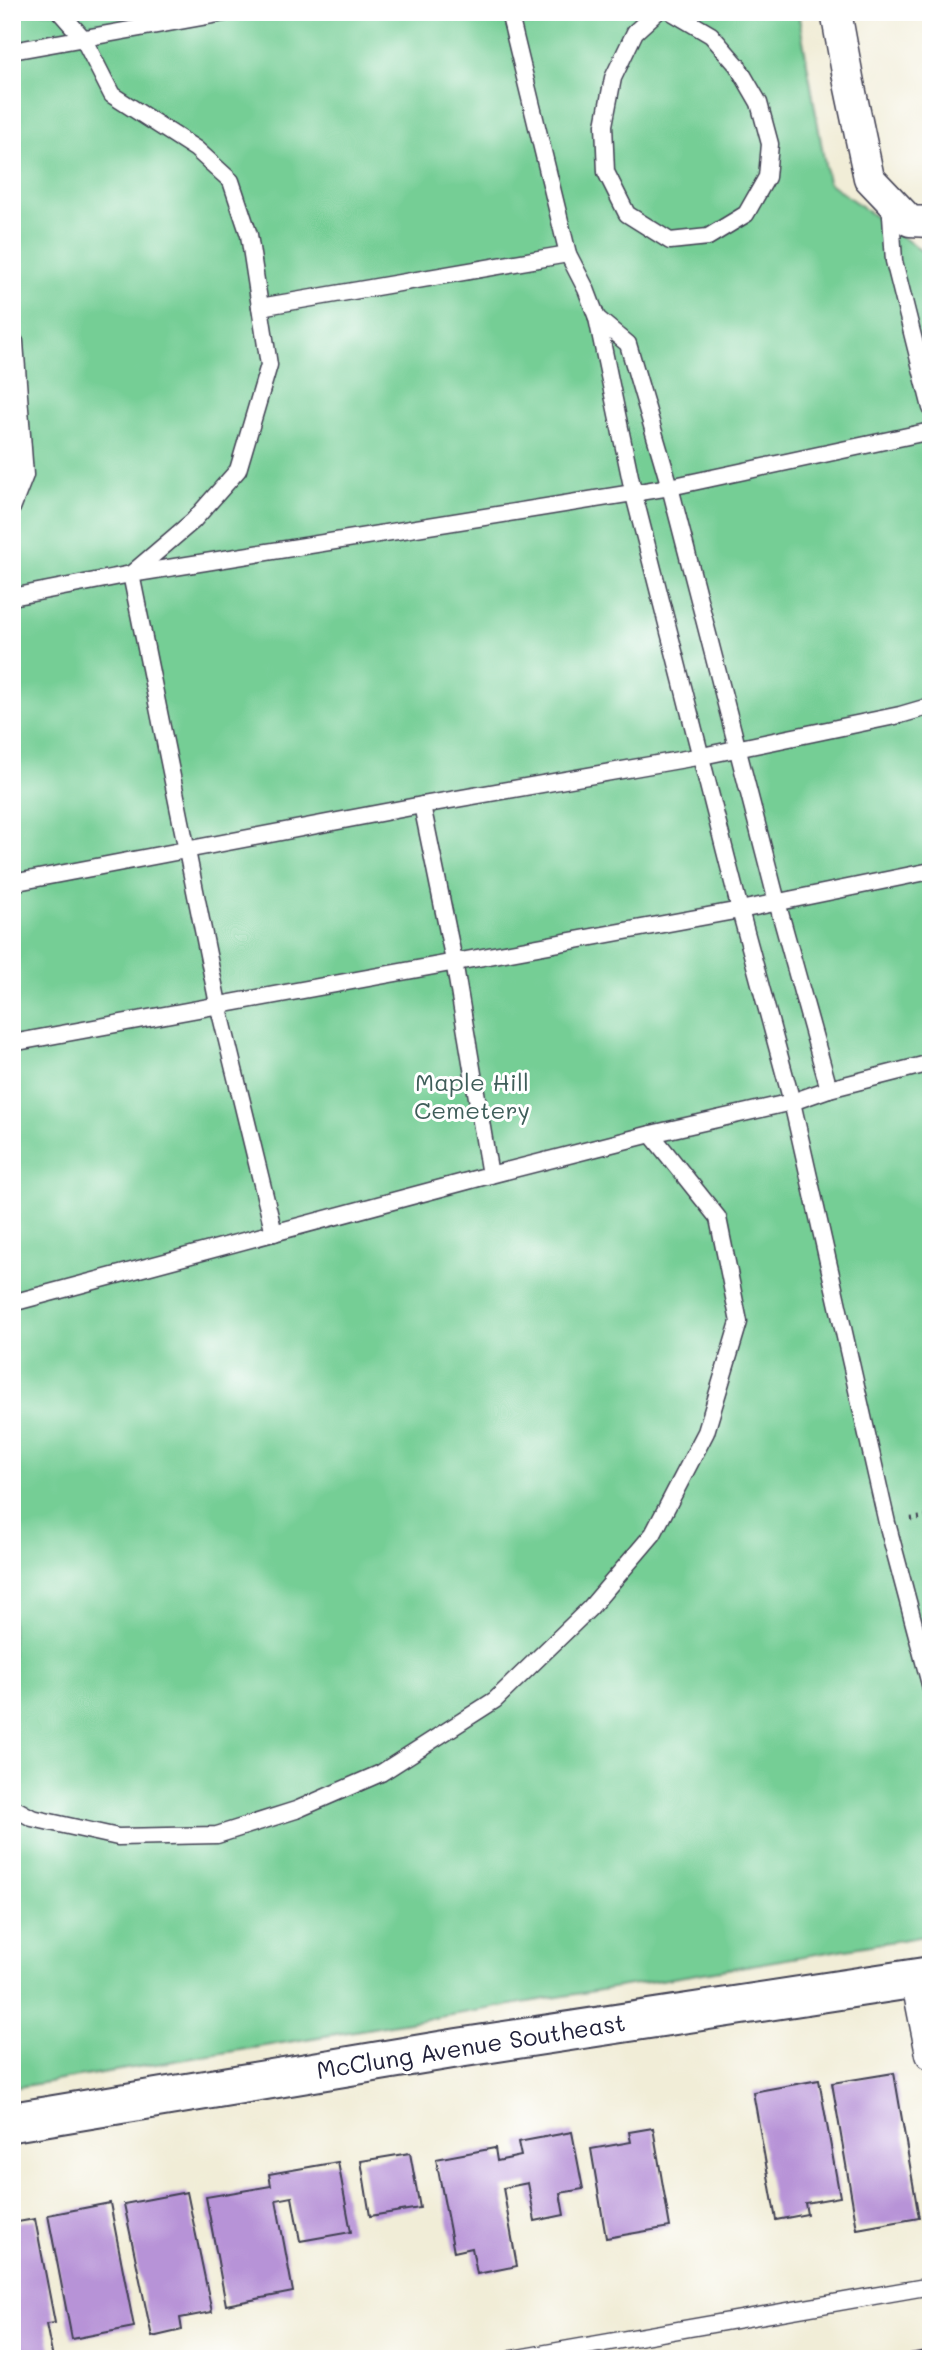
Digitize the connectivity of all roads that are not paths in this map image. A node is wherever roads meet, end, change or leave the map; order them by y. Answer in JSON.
{"nodes":[{"id":1,"x":60,"y":12,"type":"edge"},
{"id":2,"x":230,"y":12,"type":"edge"},
{"id":3,"x":509,"y":12,"type":"edge"},
{"id":4,"x":657,"y":12,"type":"edge"},
{"id":5,"x":672,"y":12,"type":"edge"},
{"id":6,"x":836,"y":12,"type":"edge"},
{"id":7,"x":83,"y":38,"type":"junction"},
{"id":8,"x":12,"y":51,"type":"edge"},
{"id":9,"x":890,"y":199,"type":"junction"},
{"id":10,"x":931,"y":222,"type":"edge"},
{"id":11,"x":568,"y":254,"type":"junction"},
{"id":12,"x":261,"y":307,"type":"junction"},
{"id":13,"x":597,"y":318,"type":"junction"},
{"id":14,"x":12,"y":338,"type":"edge"},
{"id":15,"x":931,"y":408,"type":"edge"},
{"id":16,"x":931,"y":431,"type":"edge"},
{"id":17,"x":670,"y":486,"type":"junction"},
{"id":18,"x":633,"y":491,"type":"junction"},
{"id":19,"x":12,"y":508,"type":"edge"},
{"id":20,"x":131,"y":574,"type":"junction"},
{"id":21,"x":12,"y":597,"type":"edge"},
{"id":22,"x":931,"y":706,"type":"edge"},
{"id":23,"x":738,"y":749,"type":"junction"},
{"id":24,"x":702,"y":756,"type":"junction"},
{"id":25,"x":422,"y":805,"type":"junction"},
{"id":26,"x":186,"y":850,"type":"junction"},
{"id":27,"x":931,"y":871,"type":"edge"},
{"id":28,"x":12,"y":883,"type":"edge"},
{"id":29,"x":778,"y":902,"type":"junction"},
{"id":30,"x":740,"y":910,"type":"junction"},
{"id":31,"x":454,"y":961,"type":"junction"},
{"id":32,"x":218,"y":1004,"type":"junction"},
{"id":33,"x":12,"y":1043,"type":"edge"},
{"id":34,"x":931,"y":1063,"type":"edge"},
{"id":35,"x":829,"y":1089,"type":"junction"},
{"id":36,"x":792,"y":1102,"type":"junction"},
{"id":37,"x":652,"y":1134,"type":"junction"},
{"id":38,"x":490,"y":1175,"type":"junction"},
{"id":39,"x":274,"y":1233,"type":"junction"},
{"id":40,"x":12,"y":1303,"type":"edge"},
{"id":41,"x":931,"y":1688,"type":"edge"},
{"id":42,"x":12,"y":1807,"type":"edge"},
{"id":43,"x":923,"y":1977,"type":"edge"},
{"id":44,"x":931,"y":2054,"type":"edge"},
{"id":45,"x":12,"y":2122,"type":"edge"},
{"id":46,"x":931,"y":2286,"type":"edge"},
{"id":47,"x":512,"y":2359,"type":"edge"}],
"edges":[{"from":1,"to":7,"type":"lane"},
{"from":2,"to":7,"type":"lane"},
{"from":3,"to":11,"type":"lane"},
{"from":4,"to":5,"type":"lane"},
{"from":6,"to":9,"type":"street"},
{"from":7,"to":8,"type":"lane"},
{"from":7,"to":12,"type":"lane"},
{"from":9,"to":10,"type":"street"},
{"from":9,"to":15,"type":"lane"},
{"from":11,"to":12,"type":"lane"},
{"from":11,"to":13,"type":"lane"},
{"from":12,"to":20,"type":"lane"},
{"from":13,"to":17,"type":"lane"},
{"from":13,"to":18,"type":"lane"},
{"from":14,"to":19,"type":"lane"},
{"from":16,"to":17,"type":"lane"},
{"from":17,"to":18,"type":"lane"},
{"from":17,"to":23,"type":"lane"},
{"from":18,"to":20,"type":"lane"},
{"from":18,"to":24,"type":"lane"},
{"from":20,"to":21,"type":"lane"},
{"from":20,"to":26,"type":"lane"},
{"from":22,"to":23,"type":"lane"},
{"from":23,"to":24,"type":"lane"},
{"from":23,"to":29,"type":"lane"},
{"from":24,"to":25,"type":"lane"},
{"from":24,"to":30,"type":"lane"},
{"from":25,"to":26,"type":"lane"},
{"from":25,"to":31,"type":"lane"},
{"from":26,"to":28,"type":"lane"},
{"from":26,"to":32,"type":"lane"},
{"from":27,"to":29,"type":"lane"},
{"from":29,"to":30,"type":"lane"},
{"from":29,"to":35,"type":"lane"},
{"from":30,"to":31,"type":"lane"},
{"from":30,"to":36,"type":"lane"},
{"from":31,"to":32,"type":"lane"},
{"from":31,"to":38,"type":"lane"},
{"from":32,"to":33,"type":"lane"},
{"from":32,"to":39,"type":"lane"},
{"from":34,"to":35,"type":"lane"},
{"from":35,"to":36,"type":"lane"},
{"from":36,"to":37,"type":"lane"},
{"from":36,"to":41,"type":"lane"},
{"from":37,"to":38,"type":"lane"},
{"from":37,"to":42,"type":"lane"},
{"from":38,"to":39,"type":"lane"},
{"from":39,"to":40,"type":"lane"},
{"from":43,"to":44,"type":"street"},
{"from":43,"to":45,"type":"street","name":"McClung Avenue Southeast"},
{"from":46,"to":47,"type":"lane"}]}
